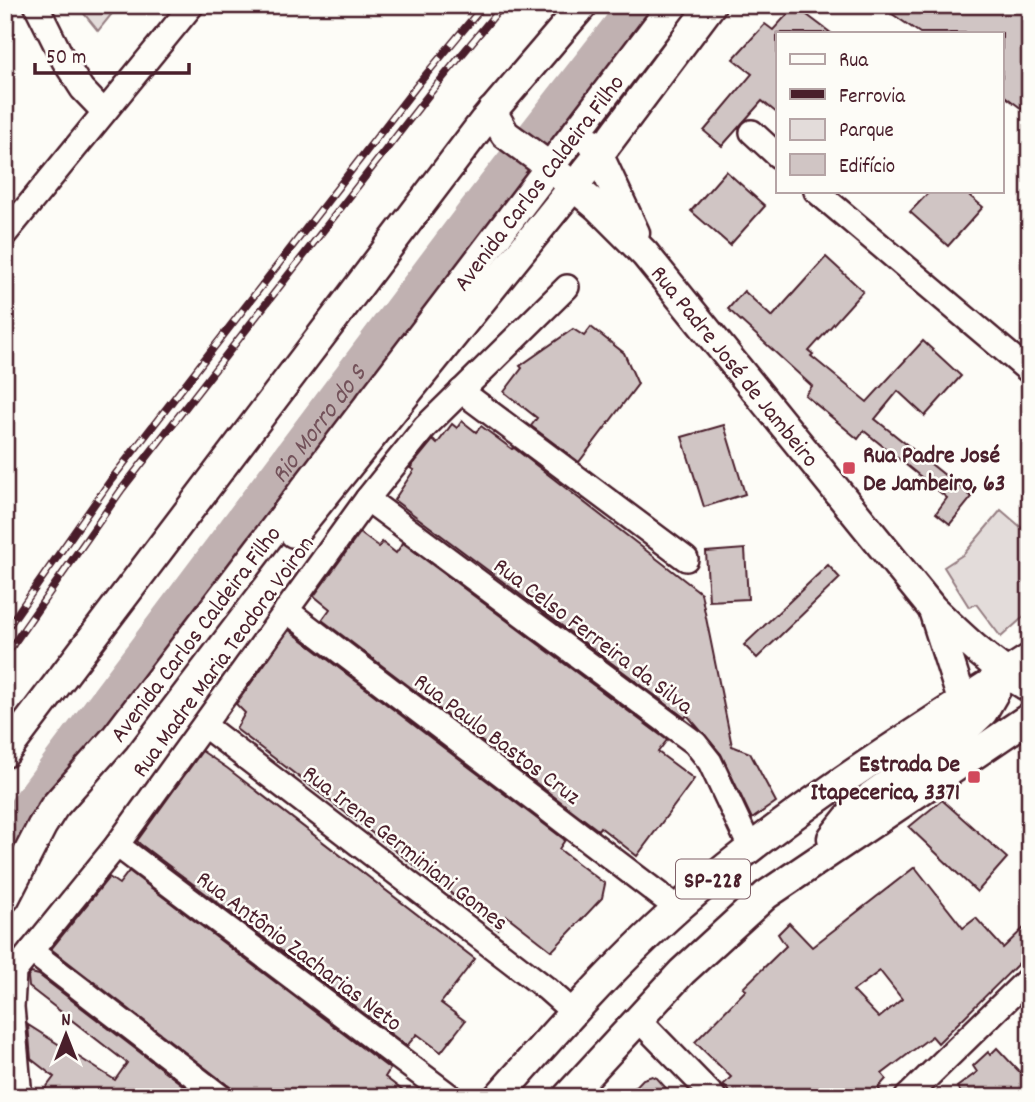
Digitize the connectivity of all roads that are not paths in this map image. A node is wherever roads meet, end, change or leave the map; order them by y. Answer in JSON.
{"nodes":[{"id":1,"x":36,"y":5,"type":"edge"},
{"id":2,"x":192,"y":5,"type":"edge"},
{"id":3,"x":583,"y":5,"type":"edge"},
{"id":4,"x":673,"y":5,"type":"edge"},
{"id":5,"x":711,"y":5,"type":"edge"},
{"id":6,"x":492,"y":111,"type":"junction"},
{"id":7,"x":104,"y":112,"type":"junction"},
{"id":8,"x":586,"y":117,"type":"junction"},
{"id":9,"x":752,"y":132,"type":"dead end"},
{"id":10,"x":776,"y":154,"type":"edge"},
{"id":11,"x":598,"y":156,"type":"junction"},
{"id":12,"x":544,"y":163,"type":"junction"},
{"id":13,"x":573,"y":187,"type":"junction"},
{"id":14,"x":817,"y":192,"type":"edge"},
{"id":15,"x":5,"y":234,"type":"edge"},
{"id":16,"x":645,"y":254,"type":"junction"},
{"id":17,"x":567,"y":287,"type":"dead end"},
{"id":18,"x":1030,"y":372,"type":"edge"},
{"id":19,"x":461,"y":391,"type":"junction"},
{"id":20,"x":367,"y":499,"type":"junction"},
{"id":21,"x":686,"y":559,"type":"dead end"},
{"id":22,"x":932,"y":608,"type":"junction"},
{"id":23,"x":286,"y":610,"type":"junction"},
{"id":24,"x":1030,"y":658,"type":"edge"},
{"id":25,"x":1005,"y":674,"type":"junction"},
{"id":26,"x":1030,"y":688,"type":"edge"},
{"id":27,"x":962,"y":700,"type":"junction"},
{"id":28,"x":1030,"y":717,"type":"edge"},
{"id":29,"x":205,"y":726,"type":"junction"},
{"id":30,"x":115,"y":738,"type":"junction"},
{"id":31,"x":5,"y":753,"type":"edge"},
{"id":32,"x":117,"y":845,"type":"junction"},
{"id":33,"x":750,"y":847,"type":"junction"},
{"id":34,"x":809,"y":865,"type":"junction"},
{"id":35,"x":5,"y":898,"type":"edge"},
{"id":36,"x":677,"y":908,"type":"junction"},
{"id":37,"x":32,"y":951,"type":"junction"},
{"id":38,"x":1030,"y":977,"type":"edge"},
{"id":39,"x":573,"y":1012,"type":"junction"},
{"id":40,"x":638,"y":1019,"type":"junction"},
{"id":41,"x":20,"y":1097,"type":"edge"},
{"id":42,"x":221,"y":1097,"type":"edge"},
{"id":43,"x":451,"y":1097,"type":"edge"},
{"id":44,"x":498,"y":1097,"type":"edge"},
{"id":45,"x":567,"y":1097,"type":"edge"},
{"id":46,"x":714,"y":1097,"type":"edge"},
{"id":47,"x":908,"y":1097,"type":"edge"}],
"edges":[{"from":1,"to":7,"type":"street"},
{"from":2,"to":7,"type":"street"},
{"from":3,"to":6,"type":"main road"},
{"from":4,"to":8,"type":"main road","name":"Avenida Carlos Caldeira Filho"},
{"from":5,"to":11,"type":"main road"},
{"from":6,"to":12,"type":"main road","name":"Rua Padre José de Jambeiro"},
{"from":6,"to":31,"type":"main road"},
{"from":7,"to":15,"type":"street"},
{"from":8,"to":11,"type":"main road","name":"Rua Padre José de Jambeiro"},
{"from":8,"to":12,"type":"main road","name":"Avenida Carlos Caldeira Filho"},
{"from":9,"to":10,"type":"street"},
{"from":11,"to":13,"type":"main road"},
{"from":11,"to":16,"type":"main road","name":"Rua Padre José de Jambeiro"},
{"from":12,"to":13,"type":"main road","name":"Rua Padre José de Jambeiro"},
{"from":12,"to":30,"type":"main road","name":"Avenida Carlos Caldeira Filho"},
{"from":13,"to":16,"type":"main road","name":"Rua Padre José de Jambeiro"},
{"from":13,"to":30,"type":"main road"},
{"from":14,"to":18,"type":"street"},
{"from":16,"to":22,"type":"main road","name":"Rua Padre José de Jambeiro"},
{"from":17,"to":19,"type":"street","name":"Rua Madre Maria Teodora Voiron"},
{"from":19,"to":20,"type":"street","name":"Rua Madre Maria Teodora Voiron"},
{"from":19,"to":21,"type":"street"},
{"from":20,"to":23,"type":"street","name":"Rua Madre Maria Teodora Voiron"},
{"from":20,"to":33,"type":"street","name":"Rua Celso Ferreira da Silva"},
{"from":22,"to":25,"type":"main road","name":"Rua Padre José de Jambeiro"},
{"from":22,"to":27,"type":"main road","name":"Rua Padre José de Jambeiro"},
{"from":23,"to":29,"type":"street","name":"Rua Madre Maria Teodora Voiron"},
{"from":23,"to":36,"type":"street","name":"Rua Paulo Bastos Cruz"},
{"from":24,"to":25,"type":"main road","number":"SP-228"},
{"from":25,"to":26,"type":"main road","name":"Rua Padre José de Jambeiro"},
{"from":25,"to":27,"type":"main road","number":"SP-228"},
{"from":25,"to":34,"type":"main road"},
{"from":27,"to":33,"type":"main road","number":"SP-228"},
{"from":28,"to":34,"type":"main road","number":"SP-228"},
{"from":29,"to":32,"type":"street","name":"Rua Madre Maria Teodora Voiron"},
{"from":29,"to":39,"type":"street","name":"Rua Irene Germiniani Gomes"},
{"from":30,"to":35,"type":"main road","name":"Avenida Carlos Caldeira Filho"},
{"from":32,"to":37,"type":"street","name":"Rua Madre Maria Teodora Voiron"},
{"from":32,"to":43,"type":"street","name":"Rua Antônio Zacharias Neto"},
{"from":33,"to":36,"type":"main road","number":"SP-228"},
{"from":34,"to":40,"type":"main road","number":"SP-228"},
{"from":36,"to":39,"type":"main road","number":"SP-228"},
{"from":37,"to":41,"type":"street","name":"Rua Madre Maria Teodora Voiron"},
{"from":37,"to":42,"type":"street"},
{"from":38,"to":47,"type":"street"},
{"from":39,"to":44,"type":"main road","number":"SP-228"},
{"from":40,"to":45,"type":"main road","number":"SP-228"},
{"from":40,"to":46,"type":"street"}]}
